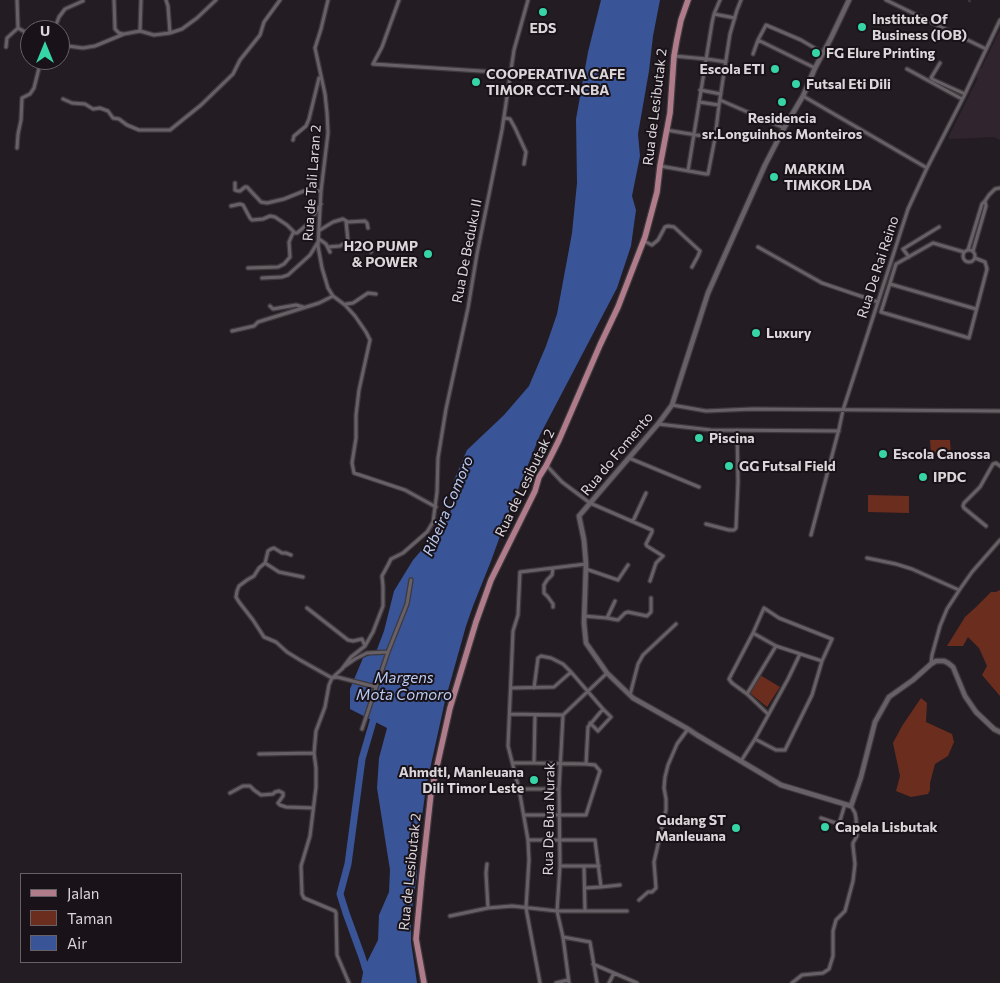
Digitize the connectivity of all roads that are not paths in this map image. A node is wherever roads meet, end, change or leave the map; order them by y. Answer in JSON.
{"nodes":[{"id":1,"x":17,"y":0,"type":"edge"},
{"id":2,"x":114,"y":0,"type":"edge"},
{"id":3,"x":141,"y":0,"type":"edge"},
{"id":4,"x":166,"y":0,"type":"edge"},
{"id":5,"x":216,"y":0,"type":"edge"},
{"id":6,"x":280,"y":0,"type":"edge"},
{"id":7,"x":328,"y":0,"type":"edge"},
{"id":8,"x":399,"y":0,"type":"edge"},
{"id":9,"x":528,"y":0,"type":"edge"},
{"id":10,"x":688,"y":0,"type":"edge"},
{"id":11,"x":720,"y":0,"type":"edge"},
{"id":12,"x":741,"y":0,"type":"edge"},
{"id":13,"x":849,"y":0,"type":"edge"},
{"id":14,"x":886,"y":0,"type":"edge"},
{"id":15,"x":82,"y":1,"type":"edge"},
{"id":16,"x":714,"y":14,"type":"junction"},
{"id":17,"x":735,"y":18,"type":"junction"},
{"id":18,"x":58,"y":20,"type":"edge"},
{"id":19,"x":1000,"y":20,"type":"edge"},
{"id":20,"x":18,"y":28,"type":"joint"},
{"id":21,"x":140,"y":31,"type":"junction"},
{"id":22,"x":170,"y":33,"type":"junction"},
{"id":23,"x":124,"y":34,"type":"junction"},
{"id":24,"x":758,"y":40,"type":"junction"},
{"id":25,"x":70,"y":46,"type":"edge"},
{"id":26,"x":6,"y":47,"type":"dead end"},
{"id":27,"x":986,"y":49,"type":"junction"},
{"id":28,"x":823,"y":53,"type":"junction"},
{"id":29,"x":753,"y":54,"type":"dead end"},
{"id":30,"x":674,"y":56,"type":"junction"},
{"id":31,"x":707,"y":59,"type":"junction"},
{"id":32,"x":726,"y":62,"type":"junction"},
{"id":33,"x":940,"y":63,"type":"dead end"},
{"id":34,"x":815,"y":68,"type":"junction"},
{"id":35,"x":907,"y":69,"type":"dead end"},
{"id":36,"x":38,"y":70,"type":"edge"},
{"id":37,"x":511,"y":73,"type":"junction"},
{"id":38,"x":320,"y":74,"type":"junction"},
{"id":39,"x":700,"y":90,"type":"junction"},
{"id":40,"x":721,"y":94,"type":"junction"},
{"id":41,"x":965,"y":94,"type":"junction"},
{"id":42,"x":803,"y":96,"type":"junction"},
{"id":43,"x":63,"y":99,"type":"dead end"},
{"id":44,"x":962,"y":99,"type":"junction"},
{"id":45,"x":720,"y":100,"type":"junction"},
{"id":46,"x":699,"y":102,"type":"junction"},
{"id":47,"x":719,"y":106,"type":"junction"},
{"id":48,"x":504,"y":118,"type":"junction"},
{"id":49,"x":784,"y":128,"type":"junction"},
{"id":50,"x":666,"y":130,"type":"junction"},
{"id":51,"x":694,"y":135,"type":"junction"},
{"id":52,"x":715,"y":138,"type":"junction"},
{"id":53,"x":293,"y":140,"type":"dead end"},
{"id":54,"x":17,"y":148,"type":"dead end"},
{"id":55,"x":524,"y":164,"type":"dead end"},
{"id":56,"x":660,"y":166,"type":"junction"},
{"id":57,"x":927,"y":168,"type":"junction"},
{"id":58,"x":688,"y":171,"type":"junction"},
{"id":59,"x":235,"y":183,"type":"dead end"},
{"id":60,"x":1000,"y":188,"type":"edge"},
{"id":61,"x":321,"y":191,"type":"junction"},
{"id":62,"x":985,"y":201,"type":"junction"},
{"id":63,"x":321,"y":204,"type":"junction"},
{"id":64,"x":231,"y":206,"type":"dead end"},
{"id":65,"x":346,"y":221,"type":"junction"},
{"id":66,"x":939,"y":227,"type":"dead end"},
{"id":67,"x":368,"y":228,"type":"dead end"},
{"id":68,"x":319,"y":230,"type":"junction"},
{"id":69,"x":293,"y":233,"type":"junction"},
{"id":70,"x":319,"y":240,"type":"junction"},
{"id":71,"x":348,"y":241,"type":"junction"},
{"id":72,"x":644,"y":241,"type":"junction"},
{"id":73,"x":328,"y":247,"type":"junction"},
{"id":74,"x":758,"y":247,"type":"dead end"},
{"id":75,"x":966,"y":251,"type":"junction"},
{"id":76,"x":973,"y":251,"type":"junction"},
{"id":77,"x":330,"y":252,"type":"dead end"},
{"id":78,"x":371,"y":252,"type":"dead end"},
{"id":79,"x":909,"y":257,"type":"junction"},
{"id":80,"x":975,"y":258,"type":"junction"},
{"id":81,"x":692,"y":266,"type":"dead end"},
{"id":82,"x":248,"y":268,"type":"dead end"},
{"id":83,"x":262,"y":278,"type":"dead end"},
{"id":84,"x":890,"y":284,"type":"junction"},
{"id":85,"x":376,"y":294,"type":"dead end"},
{"id":86,"x":333,"y":296,"type":"junction"},
{"id":87,"x":878,"y":302,"type":"junction"},
{"id":88,"x":345,"y":305,"type":"junction"},
{"id":89,"x":270,"y":306,"type":"dead end"},
{"id":90,"x":304,"y":307,"type":"junction"},
{"id":91,"x":976,"y":309,"type":"junction"},
{"id":92,"x":232,"y":331,"type":"dead end"},
{"id":93,"x":672,"y":404,"type":"junction"},
{"id":94,"x":843,"y":410,"type":"junction"},
{"id":95,"x":1000,"y":411,"type":"edge"},
{"id":96,"x":658,"y":424,"type":"junction"},
{"id":97,"x":737,"y":430,"type":"junction"},
{"id":98,"x":839,"y":431,"type":"junction"},
{"id":99,"x":629,"y":458,"type":"junction"},
{"id":100,"x":546,"y":466,"type":"junction"},
{"id":101,"x":1000,"y":466,"type":"edge"},
{"id":102,"x":699,"y":487,"type":"dead end"},
{"id":103,"x":646,"y":493,"type":"dead end"},
{"id":104,"x":590,"y":503,"type":"junction"},
{"id":105,"x":436,"y":507,"type":"junction"},
{"id":106,"x":631,"y":521,"type":"junction"},
{"id":107,"x":706,"y":524,"type":"dead end"},
{"id":108,"x":986,"y":526,"type":"dead end"},
{"id":109,"x":811,"y":535,"type":"dead end"},
{"id":110,"x":1000,"y":540,"type":"edge"},
{"id":111,"x":291,"y":555,"type":"dead end"},
{"id":112,"x":867,"y":558,"type":"dead end"},
{"id":113,"x":265,"y":563,"type":"junction"},
{"id":114,"x":628,"y":565,"type":"dead end"},
{"id":115,"x":586,"y":567,"type":"junction"},
{"id":116,"x":553,"y":568,"type":"junction"},
{"id":117,"x":303,"y":578,"type":"dead end"},
{"id":118,"x":411,"y":580,"type":"dead end"},
{"id":119,"x":650,"y":581,"type":"dead end"},
{"id":120,"x":959,"y":590,"type":"junction"},
{"id":121,"x":651,"y":598,"type":"dead end"},
{"id":122,"x":615,"y":601,"type":"dead end"},
{"id":123,"x":553,"y":607,"type":"dead end"},
{"id":124,"x":307,"y":608,"type":"dead end"},
{"id":125,"x":584,"y":616,"type":"junction"},
{"id":126,"x":607,"y":618,"type":"junction"},
{"id":127,"x":676,"y":624,"type":"dead end"},
{"id":128,"x":753,"y":632,"type":"junction"},
{"id":129,"x":365,"y":646,"type":"junction"},
{"id":130,"x":776,"y":646,"type":"junction"},
{"id":131,"x":388,"y":652,"type":"junction"},
{"id":132,"x":800,"y":654,"type":"junction"},
{"id":133,"x":822,"y":661,"type":"junction"},
{"id":134,"x":930,"y":664,"type":"junction"},
{"id":135,"x":342,"y":669,"type":"junction"},
{"id":136,"x":571,"y":672,"type":"junction"},
{"id":137,"x":607,"y":673,"type":"junction"},
{"id":138,"x":332,"y":678,"type":"junction"},
{"id":139,"x":376,"y":687,"type":"junction"},
{"id":140,"x":511,"y":688,"type":"junction"},
{"id":141,"x":534,"y":688,"type":"junction"},
{"id":142,"x":587,"y":691,"type":"junction"},
{"id":143,"x":747,"y":694,"type":"junction"},
{"id":144,"x":630,"y":696,"type":"junction"},
{"id":145,"x":603,"y":709,"type":"junction"},
{"id":146,"x":510,"y":714,"type":"junction"},
{"id":147,"x":768,"y":714,"type":"junction"},
{"id":148,"x":535,"y":715,"type":"junction"},
{"id":149,"x":563,"y":715,"type":"junction"},
{"id":150,"x":590,"y":723,"type":"junction"},
{"id":151,"x":688,"y":728,"type":"junction"},
{"id":152,"x":362,"y":729,"type":"dead end"},
{"id":153,"x":1000,"y":732,"type":"edge"},
{"id":154,"x":755,"y":738,"type":"junction"},
{"id":155,"x":314,"y":753,"type":"junction"},
{"id":156,"x":259,"y":754,"type":"dead end"},
{"id":157,"x":740,"y":761,"type":"junction"},
{"id":158,"x":513,"y":763,"type":"junction"},
{"id":159,"x":534,"y":763,"type":"junction"},
{"id":160,"x":560,"y":763,"type":"junction"},
{"id":161,"x":586,"y":764,"type":"junction"},
{"id":162,"x":519,"y":789,"type":"junction"},
{"id":163,"x":559,"y":789,"type":"junction"},
{"id":164,"x":230,"y":793,"type":"dead end"},
{"id":165,"x":845,"y":804,"type":"junction"},
{"id":166,"x":851,"y":806,"type":"junction"},
{"id":167,"x":313,"y":808,"type":"junction"},
{"id":168,"x":524,"y":814,"type":"junction"},
{"id":169,"x":559,"y":815,"type":"junction"},
{"id":170,"x":822,"y":818,"type":"dead end"},
{"id":171,"x":528,"y":840,"type":"junction"},
{"id":172,"x":559,"y":840,"type":"junction"},
{"id":173,"x":487,"y":864,"type":"dead end"},
{"id":174,"x":560,"y":866,"type":"junction"},
{"id":175,"x":584,"y":866,"type":"junction"},
{"id":176,"x":599,"y":866,"type":"junction"},
{"id":177,"x":620,"y":885,"type":"dead end"},
{"id":178,"x":601,"y":887,"type":"junction"},
{"id":179,"x":585,"y":888,"type":"junction"},
{"id":180,"x":639,"y":900,"type":"dead end"},
{"id":181,"x":488,"y":908,"type":"junction"},
{"id":182,"x":526,"y":908,"type":"junction"},
{"id":183,"x":558,"y":911,"type":"junction"},
{"id":184,"x":585,"y":911,"type":"junction"},
{"id":185,"x":627,"y":911,"type":"dead end"},
{"id":186,"x":450,"y":916,"type":"dead end"},
{"id":187,"x":563,"y":937,"type":"junction"},
{"id":188,"x":593,"y":964,"type":"junction"},
{"id":189,"x":614,"y":973,"type":"junction"},
{"id":190,"x":568,"y":981,"type":"edge"},
{"id":191,"x":349,"y":983,"type":"edge"},
{"id":192,"x":424,"y":983,"type":"edge"},
{"id":193,"x":540,"y":983,"type":"edge"},
{"id":194,"x":556,"y":983,"type":"edge"},
{"id":195,"x":597,"y":983,"type":"edge"},
{"id":196,"x":609,"y":983,"type":"edge"},
{"id":197,"x":637,"y":983,"type":"edge"},
{"id":198,"x":792,"y":983,"type":"edge"}],
"edges":[{"from":1,"to":20,"type":"street"},
{"from":2,"to":23,"type":"street"},
{"from":3,"to":21,"type":"street"},
{"from":4,"to":22,"type":"street"},
{"from":5,"to":22,"type":"street"},
{"from":6,"to":43,"type":"street"},
{"from":7,"to":38,"type":"street","name":"Rua de Tali Laran 2"},
{"from":8,"to":37,"type":"street"},
{"from":9,"to":37,"type":"street","name":"Rua De Beduku II"},
{"from":10,"to":30,"type":"main road","name":"Rua de Lesibutak 2"},
{"from":11,"to":16,"type":"street"},
{"from":12,"to":17,"type":"street"},
{"from":13,"to":28,"type":"street","name":"Rua do Fomento"},
{"from":14,"to":27,"type":"street"},
{"from":15,"to":18,"type":"street"},
{"from":16,"to":17,"type":"street"},
{"from":16,"to":31,"type":"street"},
{"from":17,"to":32,"type":"street"},
{"from":19,"to":27,"type":"street","name":"Rua De Rai Reino"},
{"from":20,"to":26,"type":"street"},
{"from":21,"to":22,"type":"street"},
{"from":21,"to":23,"type":"street"},
{"from":23,"to":25,"type":"street"},
{"from":24,"to":28,"type":"street"},
{"from":24,"to":29,"type":"street"},
{"from":24,"to":34,"type":"street"},
{"from":27,"to":41,"type":"street","name":"Rua De Rai Reino"},
{"from":28,"to":34,"type":"street","name":"Rua do Fomento"},
{"from":30,"to":31,"type":"street"},
{"from":30,"to":50,"type":"main road","name":"Rua de Lesibutak 2"},
{"from":31,"to":32,"type":"street"},
{"from":31,"to":39,"type":"street"},
{"from":32,"to":40,"type":"street"},
{"from":33,"to":41,"type":"street"},
{"from":34,"to":42,"type":"street","name":"Rua do Fomento"},
{"from":35,"to":44,"type":"street"},
{"from":36,"to":54,"type":"street"},
{"from":37,"to":48,"type":"street","name":"Rua De Beduku II"},
{"from":38,"to":53,"type":"street"},
{"from":38,"to":61,"type":"street","name":"Rua de Tali Laran 2"},
{"from":39,"to":40,"type":"street"},
{"from":39,"to":46,"type":"street"},
{"from":40,"to":45,"type":"street"},
{"from":41,"to":44,"type":"street","name":"Rua De Rai Reino"},
{"from":42,"to":49,"type":"street","name":"Rua do Fomento"},
{"from":42,"to":57,"type":"street"},
{"from":44,"to":57,"type":"street","name":"Rua De Rai Reino"},
{"from":45,"to":47,"type":"street"},
{"from":45,"to":49,"type":"street"},
{"from":46,"to":47,"type":"street"},
{"from":46,"to":51,"type":"street"},
{"from":47,"to":52,"type":"street"},
{"from":48,"to":55,"type":"street"},
{"from":48,"to":105,"type":"street","name":"Rua De Beduku II"},
{"from":49,"to":93,"type":"street","name":"Rua do Fomento"},
{"from":50,"to":51,"type":"street"},
{"from":50,"to":56,"type":"main road","name":"Rua de Lesibutak 2"},
{"from":51,"to":52,"type":"street"},
{"from":51,"to":58,"type":"street"},
{"from":52,"to":58,"type":"street"},
{"from":56,"to":58,"type":"street"},
{"from":56,"to":72,"type":"main road","name":"Rua de Lesibutak 2"},
{"from":57,"to":87,"type":"street","name":"Rua De Rai Reino"},
{"from":59,"to":61,"type":"street"},
{"from":60,"to":62,"type":"street"},
{"from":61,"to":63,"type":"street","name":"Rua de Tali Laran 2"},
{"from":62,"to":75,"type":"street"},
{"from":62,"to":76,"type":"street"},
{"from":63,"to":68,"type":"street","name":"Rua de Tali Laran 2"},
{"from":63,"to":69,"type":"street"},
{"from":64,"to":69,"type":"street"},
{"from":65,"to":67,"type":"street"},
{"from":65,"to":68,"type":"street"},
{"from":65,"to":71,"type":"street"},
{"from":66,"to":79,"type":"street"},
{"from":68,"to":70,"type":"street","name":"Rua de Tali Laran 2"},
{"from":69,"to":82,"type":"street"},
{"from":70,"to":73,"type":"street"},
{"from":70,"to":83,"type":"street"},
{"from":70,"to":86,"type":"street","name":"Rua de Tali Laran 2"},
{"from":71,"to":73,"type":"street"},
{"from":71,"to":78,"type":"street"},
{"from":72,"to":81,"type":"street"},
{"from":72,"to":100,"type":"main road","name":"Rua de Lesibutak 2"},
{"from":73,"to":77,"type":"street"},
{"from":74,"to":87,"type":"street"},
{"from":75,"to":76,"type":"street"},
{"from":75,"to":79,"type":"street"},
{"from":75,"to":80,"type":"street"},
{"from":76,"to":80,"type":"street"},
{"from":79,"to":84,"type":"street"},
{"from":80,"to":91,"type":"street"},
{"from":84,"to":91,"type":"street"},
{"from":84,"to":91,"type":"street"},
{"from":85,"to":88,"type":"street"},
{"from":86,"to":88,"type":"street"},
{"from":86,"to":90,"type":"street"},
{"from":87,"to":94,"type":"street","name":"Rua De Rai Reino"},
{"from":88,"to":105,"type":"street"},
{"from":89,"to":90,"type":"street"},
{"from":90,"to":92,"type":"street"},
{"from":93,"to":94,"type":"street"},
{"from":93,"to":96,"type":"street","name":"Rua do Fomento"},
{"from":94,"to":95,"type":"street"},
{"from":94,"to":98,"type":"street","name":"Rua De Rai Reino"},
{"from":96,"to":97,"type":"street"},
{"from":96,"to":99,"type":"street","name":"Rua do Fomento"},
{"from":97,"to":98,"type":"street"},
{"from":97,"to":107,"type":"street"},
{"from":98,"to":109,"type":"street","name":"Rua De Rai Reino"},
{"from":99,"to":102,"type":"street"},
{"from":99,"to":104,"type":"street","name":"Rua do Fomento"},
{"from":100,"to":104,"type":"street"},
{"from":100,"to":192,"type":"main road","name":"Rua de Lesibutak 2"},
{"from":101,"to":108,"type":"street"},
{"from":103,"to":106,"type":"street"},
{"from":104,"to":106,"type":"street"},
{"from":104,"to":115,"type":"street","name":"Rua do Fomento"},
{"from":105,"to":129,"type":"street","name":"Rua De Beduku II"},
{"from":106,"to":119,"type":"street"},
{"from":110,"to":120,"type":"street"},
{"from":111,"to":113,"type":"street"},
{"from":112,"to":120,"type":"street"},
{"from":113,"to":117,"type":"street"},
{"from":113,"to":138,"type":"street"},
{"from":114,"to":115,"type":"street"},
{"from":115,"to":116,"type":"street"},
{"from":115,"to":125,"type":"street","name":"Rua do Fomento"},
{"from":116,"to":123,"type":"street"},
{"from":116,"to":140,"type":"street"},
{"from":118,"to":131,"type":"street"},
{"from":120,"to":134,"type":"street"},
{"from":121,"to":126,"type":"street"},
{"from":122,"to":126,"type":"street"},
{"from":124,"to":129,"type":"street"},
{"from":125,"to":126,"type":"street"},
{"from":125,"to":137,"type":"street","name":"Rua do Fomento"},
{"from":127,"to":144,"type":"street"},
{"from":128,"to":130,"type":"street"},
{"from":128,"to":133,"type":"street"},
{"from":128,"to":143,"type":"street"},
{"from":129,"to":135,"type":"street"},
{"from":130,"to":132,"type":"street"},
{"from":130,"to":143,"type":"street"},
{"from":131,"to":135,"type":"street"},
{"from":131,"to":139,"type":"street"},
{"from":132,"to":133,"type":"street"},
{"from":132,"to":147,"type":"street"},
{"from":133,"to":154,"type":"street"},
{"from":134,"to":153,"type":"street"},
{"from":134,"to":166,"type":"street"},
{"from":135,"to":138,"type":"street"},
{"from":136,"to":141,"type":"street"},
{"from":136,"to":141,"type":"street"},
{"from":136,"to":142,"type":"street"},
{"from":137,"to":142,"type":"street"},
{"from":137,"to":144,"type":"street","name":"Rua do Fomento"},
{"from":138,"to":139,"type":"street"},
{"from":138,"to":155,"type":"street"},
{"from":139,"to":152,"type":"street"},
{"from":140,"to":141,"type":"street"},
{"from":140,"to":146,"type":"street"},
{"from":142,"to":145,"type":"street"},
{"from":142,"to":149,"type":"street"},
{"from":143,"to":147,"type":"street"},
{"from":144,"to":151,"type":"street","name":"Rua do Fomento"},
{"from":145,"to":150,"type":"street"},
{"from":145,"to":150,"type":"street"},
{"from":146,"to":148,"type":"street"},
{"from":146,"to":158,"type":"street"},
{"from":147,"to":154,"type":"street"},
{"from":148,"to":149,"type":"street"},
{"from":148,"to":159,"type":"street"},
{"from":149,"to":160,"type":"street","name":"Rua De Bua Nurak"},
{"from":150,"to":161,"type":"street"},
{"from":151,"to":157,"type":"street","name":"Rua do Fomento"},
{"from":151,"to":180,"type":"street"},
{"from":154,"to":157,"type":"street"},
{"from":155,"to":156,"type":"street"},
{"from":155,"to":167,"type":"street"},
{"from":157,"to":165,"type":"street","name":"Rua do Fomento"},
{"from":158,"to":159,"type":"street"},
{"from":158,"to":162,"type":"street"},
{"from":159,"to":160,"type":"street"},
{"from":160,"to":161,"type":"street"},
{"from":160,"to":163,"type":"street","name":"Rua De Bua Nurak"},
{"from":161,"to":169,"type":"street"},
{"from":162,"to":163,"type":"street"},
{"from":162,"to":168,"type":"street"},
{"from":163,"to":169,"type":"street","name":"Rua De Bua Nurak"},
{"from":164,"to":167,"type":"street"},
{"from":165,"to":166,"type":"street","name":"Rua do Fomento"},
{"from":165,"to":170,"type":"street"},
{"from":166,"to":198,"type":"street"},
{"from":167,"to":191,"type":"street"},
{"from":168,"to":169,"type":"street"},
{"from":168,"to":171,"type":"street"},
{"from":169,"to":172,"type":"street","name":"Rua De Bua Nurak"},
{"from":171,"to":172,"type":"street"},
{"from":171,"to":182,"type":"street"},
{"from":172,"to":174,"type":"street","name":"Rua De Bua Nurak"},
{"from":172,"to":176,"type":"street"},
{"from":173,"to":181,"type":"street"},
{"from":174,"to":175,"type":"street"},
{"from":174,"to":183,"type":"street","name":"Rua De Bua Nurak"},
{"from":175,"to":176,"type":"street"},
{"from":175,"to":179,"type":"street"},
{"from":176,"to":178,"type":"street"},
{"from":177,"to":178,"type":"street"},
{"from":178,"to":179,"type":"street"},
{"from":179,"to":184,"type":"street"},
{"from":181,"to":182,"type":"street"},
{"from":181,"to":186,"type":"street"},
{"from":182,"to":183,"type":"street"},
{"from":182,"to":193,"type":"street"},
{"from":183,"to":184,"type":"street"},
{"from":183,"to":187,"type":"street","name":"Rua De Bua Nurak"},
{"from":184,"to":185,"type":"street"},
{"from":187,"to":188,"type":"street"},
{"from":187,"to":190,"type":"street","name":"Rua De Bua Nurak"},
{"from":188,"to":189,"type":"street"},
{"from":188,"to":195,"type":"street"},
{"from":189,"to":196,"type":"street"},
{"from":189,"to":197,"type":"street"},
{"from":190,"to":194,"type":"street"}]}
